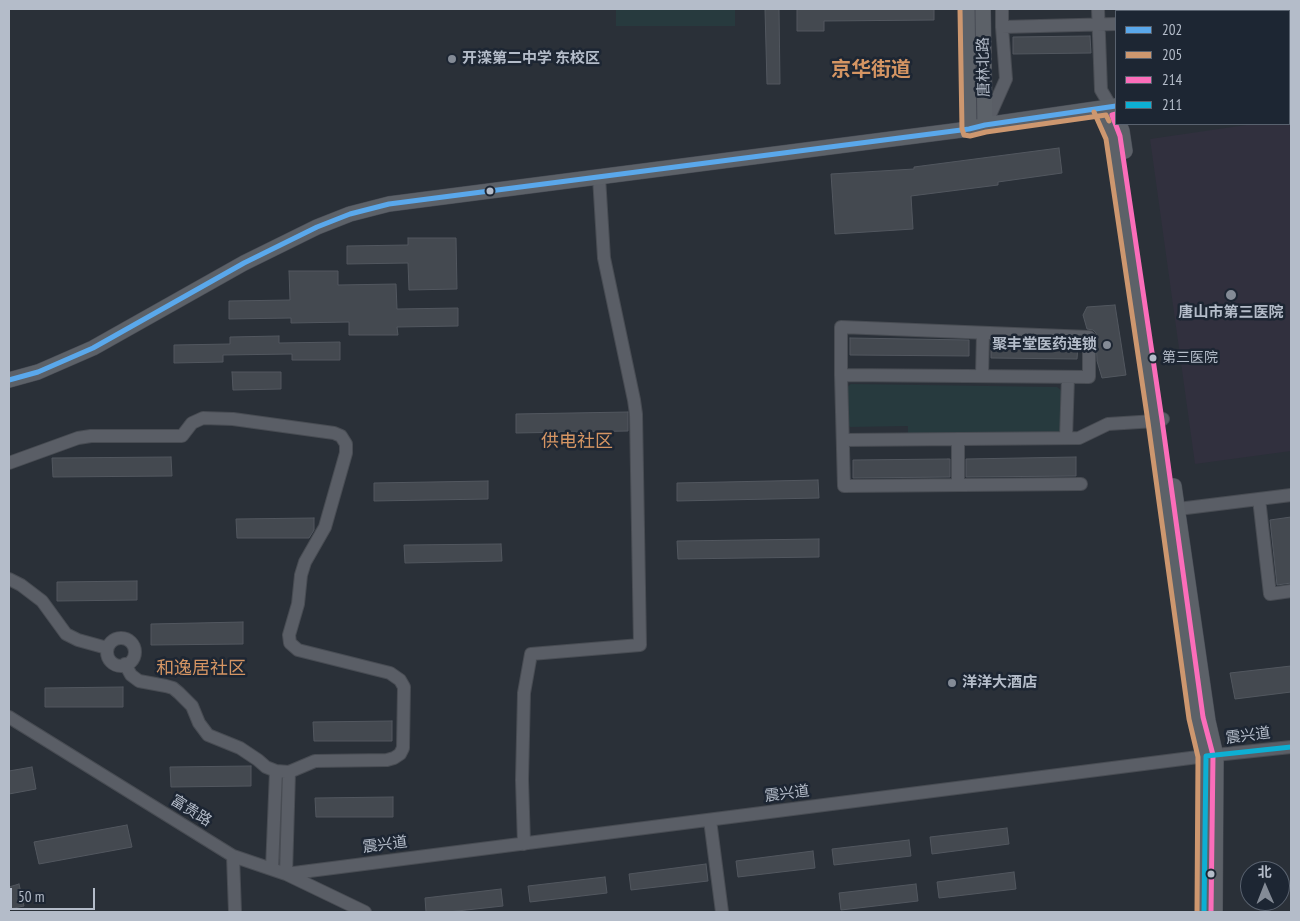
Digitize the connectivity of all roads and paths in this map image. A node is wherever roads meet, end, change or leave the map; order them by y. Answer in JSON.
{"nodes":[{"id":1,"x":967,"y":9,"type":"edge"},
{"id":2,"x":983,"y":9,"type":"edge"},
{"id":3,"x":1002,"y":9,"type":"edge"},
{"id":4,"x":1098,"y":9,"type":"edge"},
{"id":5,"x":1115,"y":24,"type":"edge"},
{"id":6,"x":1098,"y":25,"type":"junction"},
{"id":7,"x":1002,"y":27,"type":"junction"},
{"id":8,"x":1111,"y":110,"type":"edge"},
{"id":9,"x":985,"y":125,"type":"junction"},
{"id":10,"x":1119,"y":125,"type":"edge"},
{"id":11,"x":969,"y":130,"type":"junction"},
{"id":12,"x":599,"y":176,"type":"junction"},
{"id":13,"x":983,"y":333,"type":"junction"},
{"id":14,"x":842,"y":375,"type":"junction"},
{"id":15,"x":982,"y":376,"type":"junction"},
{"id":16,"x":1068,"y":377,"type":"junction"},
{"id":17,"x":9,"y":380,"type":"edge"},
{"id":18,"x":1159,"y":420,"type":"junction"},
{"id":19,"x":1066,"y":438,"type":"junction"},
{"id":20,"x":958,"y":439,"type":"junction"},
{"id":21,"x":843,"y":440,"type":"junction"},
{"id":22,"x":9,"y":463,"type":"edge"},
{"id":23,"x":1081,"y":484,"type":"dead end"},
{"id":24,"x":958,"y":485,"type":"junction"},
{"id":25,"x":1291,"y":495,"type":"edge"},
{"id":26,"x":1259,"y":499,"type":"junction"},
{"id":27,"x":1178,"y":509,"type":"junction"},
{"id":28,"x":9,"y":579,"type":"edge"},
{"id":29,"x":1291,"y":591,"type":"edge"},
{"id":30,"x":107,"y":648,"type":"junction"},
{"id":31,"x":125,"y":664,"type":"junction"},
{"id":32,"x":9,"y":718,"type":"edge"},
{"id":33,"x":1291,"y":747,"type":"edge"},
{"id":34,"x":1211,"y":756,"type":"junction"},
{"id":35,"x":276,"y":771,"type":"junction"},
{"id":36,"x":289,"y":772,"type":"junction"},
{"id":37,"x":710,"y":820,"type":"junction"},
{"id":38,"x":524,"y":844,"type":"junction"},
{"id":39,"x":233,"y":856,"type":"junction"},
{"id":40,"x":272,"y":869,"type":"junction"},
{"id":41,"x":286,"y":874,"type":"junction"},
{"id":42,"x":235,"y":912,"type":"edge"},
{"id":43,"x":365,"y":912,"type":"edge"},
{"id":44,"x":722,"y":912,"type":"edge"},
{"id":45,"x":1204,"y":912,"type":"edge"},
{"id":46,"x":1215,"y":912,"type":"edge"}],
"edges":[{"from":1,"to":11,"type":"main road","name":"唐林北路"},
{"from":2,"to":9,"type":"main road","name":"唐林北路"},
{"from":3,"to":7,"type":"street"},
{"from":4,"to":6,"type":"street"},
{"from":5,"to":6,"type":"street"},
{"from":6,"to":7,"type":"street"},
{"from":6,"to":8,"type":"street"},
{"from":7,"to":9,"type":"street"},
{"from":8,"to":9,"type":"main road"},
{"from":8,"to":18,"type":"main road"},
{"from":9,"to":11,"type":"main road"},
{"from":10,"to":18,"type":"main road"},
{"from":11,"to":12,"type":"main road"},
{"from":12,"to":17,"type":"main road"},
{"from":12,"to":38,"type":"street"},
{"from":13,"to":14,"type":"street"},
{"from":13,"to":15,"type":"street"},
{"from":13,"to":16,"type":"street"},
{"from":14,"to":15,"type":"street"},
{"from":14,"to":21,"type":"street"},
{"from":15,"to":16,"type":"street"},
{"from":16,"to":19,"type":"street"},
{"from":18,"to":19,"type":"street"},
{"from":18,"to":27,"type":"main road"},
{"from":18,"to":34,"type":"main road"},
{"from":19,"to":20,"type":"street"},
{"from":20,"to":21,"type":"street"},
{"from":20,"to":24,"type":"street"},
{"from":21,"to":24,"type":"street"},
{"from":22,"to":36,"type":"street"},
{"from":23,"to":24,"type":"street"},
{"from":25,"to":26,"type":"street"},
{"from":26,"to":27,"type":"street"},
{"from":26,"to":29,"type":"street"},
{"from":27,"to":34,"type":"main road"},
{"from":28,"to":30,"type":"street"},
{"from":30,"to":31,"type":"street"},
{"from":30,"to":31,"type":"street"},
{"from":31,"to":35,"type":"street"},
{"from":32,"to":39,"type":"street","name":"富贵路"},
{"from":33,"to":34,"type":"street","name":"震兴道"},
{"from":34,"to":37,"type":"street","name":"震兴道"},
{"from":34,"to":45,"type":"main road"},
{"from":34,"to":46,"type":"main road"},
{"from":35,"to":36,"type":"street"},
{"from":35,"to":40,"type":"street"},
{"from":36,"to":41,"type":"street"},
{"from":37,"to":38,"type":"street","name":"震兴道"},
{"from":37,"to":44,"type":"street"},
{"from":38,"to":41,"type":"street","name":"震兴道"},
{"from":39,"to":40,"type":"street","name":"富贵路"},
{"from":39,"to":42,"type":"street"},
{"from":40,"to":41,"type":"street","name":"富贵路"},
{"from":41,"to":43,"type":"street","name":"富贵路"}]}
